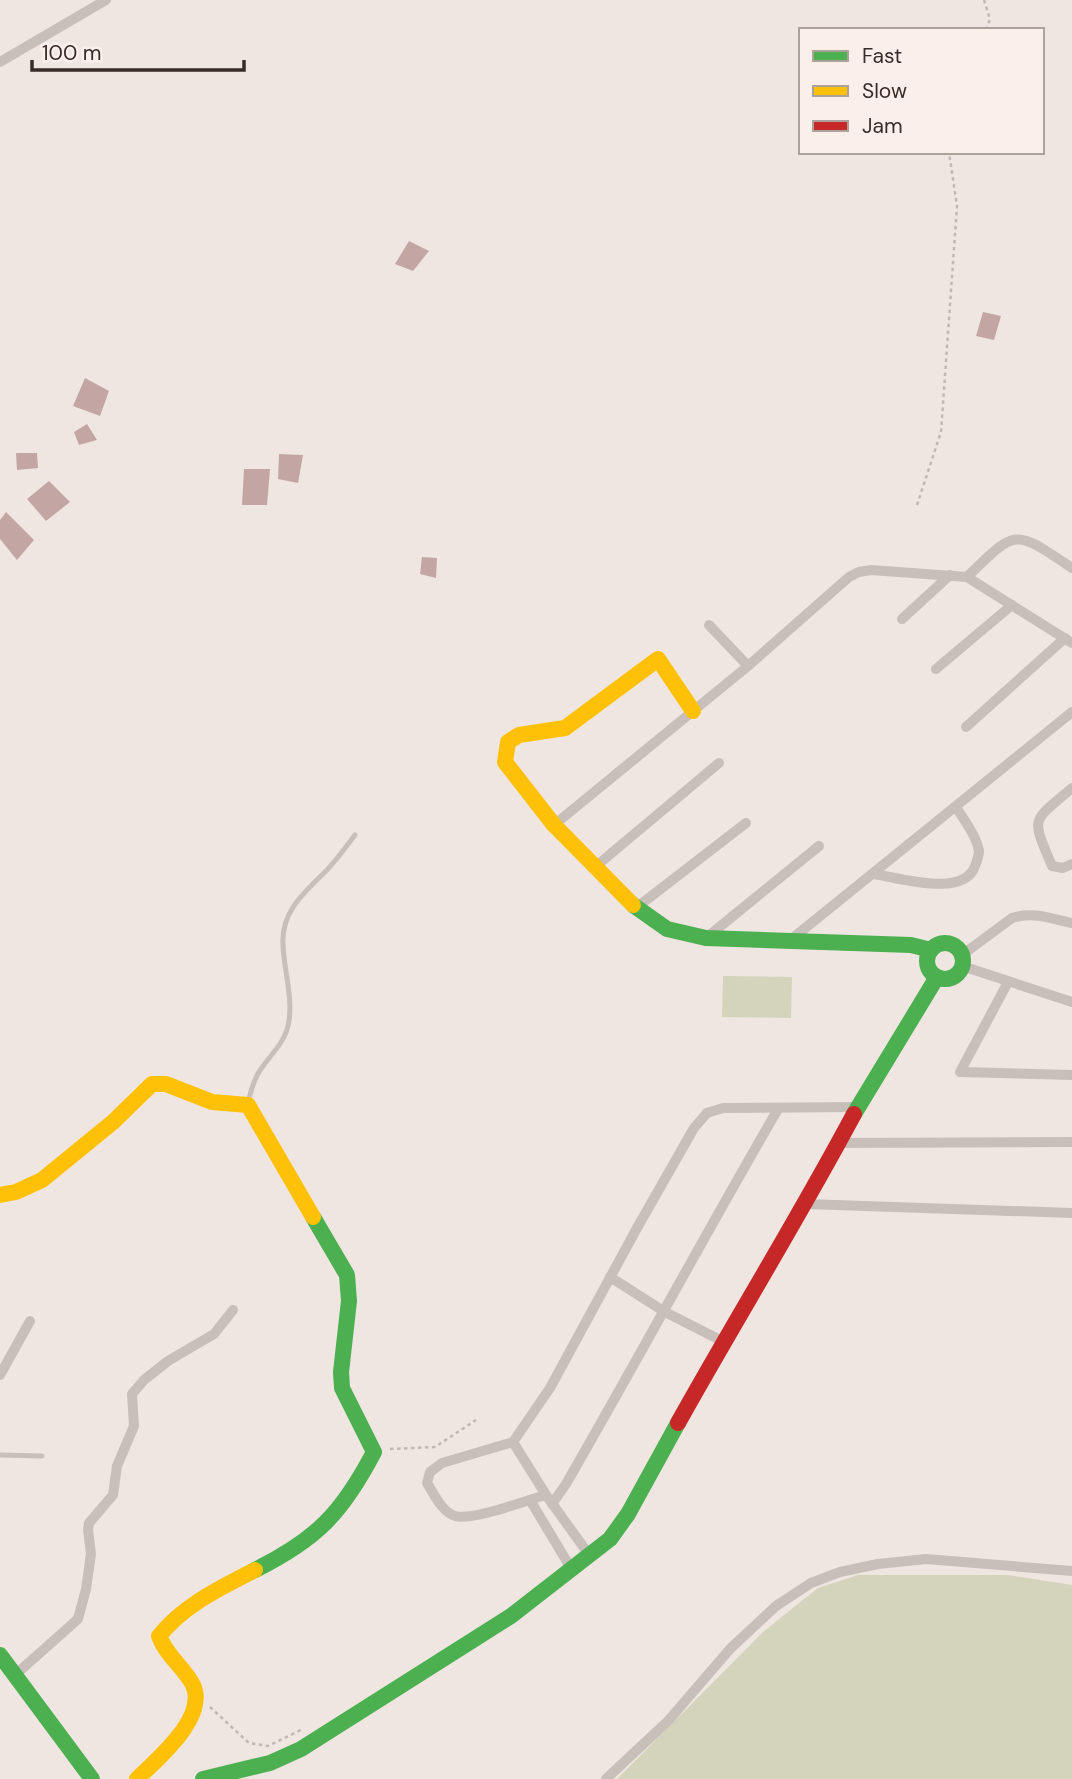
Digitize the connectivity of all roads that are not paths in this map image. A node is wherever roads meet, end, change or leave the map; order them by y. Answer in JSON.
{"nodes":[{"id":1,"x":106,"y":0,"type":"edge"},
{"id":2,"x":0,"y":62,"type":"edge"},
{"id":3,"x":1072,"y":568,"type":"edge"},
{"id":4,"x":950,"y":575,"type":"junction"},
{"id":5,"x":967,"y":577,"type":"junction"},
{"id":6,"x":1012,"y":605,"type":"junction"},
{"id":7,"x":902,"y":619,"type":"dead end"},
{"id":8,"x":709,"y":625,"type":"dead end"},
{"id":9,"x":1069,"y":641,"type":"edge"},
{"id":10,"x":748,"y":666,"type":"junction"},
{"id":11,"x":936,"y":669,"type":"dead end"},
{"id":12,"x":693,"y":710,"type":"junction"},
{"id":13,"x":1072,"y":712,"type":"edge"},
{"id":14,"x":966,"y":727,"type":"dead end"},
{"id":15,"x":719,"y":763,"type":"dead end"},
{"id":16,"x":1072,"y":788,"type":"edge"},
{"id":17,"x":957,"y":807,"type":"junction"},
{"id":18,"x":746,"y":822,"type":"dead end"},
{"id":19,"x":554,"y":825,"type":"junction"},
{"id":20,"x":355,"y":835,"type":"dead end"},
{"id":21,"x":819,"y":846,"type":"dead end"},
{"id":22,"x":1072,"y":864,"type":"edge"},
{"id":23,"x":595,"y":867,"type":"junction"},
{"id":24,"x":874,"y":874,"type":"junction"},
{"id":25,"x":636,"y":908,"type":"junction"},
{"id":26,"x":1072,"y":923,"type":"edge"},
{"id":27,"x":706,"y":938,"type":"junction"},
{"id":28,"x":788,"y":942,"type":"junction"},
{"id":29,"x":931,"y":950,"type":"junction"},
{"id":30,"x":962,"y":961,"type":"junction"},
{"id":31,"x":937,"y":977,"type":"junction"},
{"id":32,"x":1008,"y":982,"type":"junction"},
{"id":33,"x":1072,"y":1002,"type":"edge"},
{"id":34,"x":1072,"y":1075,"type":"edge"},
{"id":35,"x":248,"y":1105,"type":"junction"},
{"id":36,"x":858,"y":1107,"type":"junction"},
{"id":37,"x":778,"y":1109,"type":"junction"},
{"id":38,"x":1072,"y":1142,"type":"edge"},
{"id":39,"x":840,"y":1143,"type":"junction"},
{"id":40,"x":0,"y":1195,"type":"edge"},
{"id":41,"x":806,"y":1204,"type":"junction"},
{"id":42,"x":1072,"y":1213,"type":"edge"},
{"id":43,"x":610,"y":1277,"type":"junction"},
{"id":44,"x":233,"y":1310,"type":"dead end"},
{"id":45,"x":665,"y":1312,"type":"junction"},
{"id":46,"x":30,"y":1321,"type":"dead end"},
{"id":47,"x":724,"y":1342,"type":"junction"},
{"id":48,"x":0,"y":1375,"type":"edge"},
{"id":49,"x":513,"y":1442,"type":"junction"},
{"id":50,"x":0,"y":1455,"type":"edge"},
{"id":51,"x":43,"y":1456,"type":"dead end"},
{"id":52,"x":549,"y":1499,"type":"junction"},
{"id":53,"x":530,"y":1500,"type":"junction"},
{"id":54,"x":590,"y":1556,"type":"junction"},
{"id":55,"x":572,"y":1570,"type":"junction"},
{"id":56,"x":1072,"y":1571,"type":"edge"},
{"id":57,"x":0,"y":1655,"type":"edge"},
{"id":58,"x":15,"y":1675,"type":"junction"},
{"id":59,"x":92,"y":1779,"type":"edge"},
{"id":60,"x":137,"y":1779,"type":"edge"},
{"id":61,"x":203,"y":1779,"type":"edge"},
{"id":62,"x":606,"y":1779,"type":"edge"}],
"edges":[{"from":1,"to":2,"type":"street"},
{"from":3,"to":5,"type":"street"},
{"from":4,"to":5,"type":"street"},
{"from":4,"to":7,"type":"street"},
{"from":4,"to":10,"type":"street"},
{"from":5,"to":6,"type":"street"},
{"from":6,"to":9,"type":"street"},
{"from":6,"to":11,"type":"street"},
{"from":8,"to":10,"type":"street"},
{"from":9,"to":14,"type":"street"},
{"from":10,"to":12,"type":"street"},
{"from":12,"to":19,"type":"street"},
{"from":12,"to":19,"type":"street"},
{"from":13,"to":17,"type":"street"},
{"from":15,"to":23,"type":"street"},
{"from":16,"to":22,"type":"street"},
{"from":17,"to":24,"type":"street"},
{"from":17,"to":24,"type":"street"},
{"from":18,"to":25,"type":"street"},
{"from":19,"to":23,"type":"street"},
{"from":20,"to":35,"type":"lane"},
{"from":21,"to":27,"type":"street"},
{"from":23,"to":25,"type":"street"},
{"from":24,"to":28,"type":"street"},
{"from":25,"to":27,"type":"street"},
{"from":26,"to":30,"type":"street"},
{"from":27,"to":28,"type":"street"},
{"from":28,"to":29,"type":"street"},
{"from":29,"to":30,"type":"street"},
{"from":29,"to":31,"type":"street"},
{"from":30,"to":31,"type":"street"},
{"from":30,"to":32,"type":"street"},
{"from":31,"to":36,"type":"street"},
{"from":32,"to":33,"type":"street"},
{"from":32,"to":34,"type":"street"},
{"from":35,"to":40,"type":"street"},
{"from":35,"to":60,"type":"street"},
{"from":36,"to":37,"type":"street"},
{"from":36,"to":39,"type":"street"},
{"from":37,"to":43,"type":"street"},
{"from":37,"to":45,"type":"street"},
{"from":38,"to":39,"type":"street"},
{"from":39,"to":41,"type":"street"},
{"from":41,"to":42,"type":"street"},
{"from":41,"to":47,"type":"street"},
{"from":43,"to":45,"type":"street"},
{"from":43,"to":49,"type":"street"},
{"from":44,"to":58,"type":"street"},
{"from":45,"to":47,"type":"street"},
{"from":45,"to":52,"type":"street"},
{"from":46,"to":48,"type":"street"},
{"from":47,"to":54,"type":"street"},
{"from":49,"to":52,"type":"street"},
{"from":49,"to":53,"type":"street"},
{"from":50,"to":51,"type":"lane"},
{"from":52,"to":53,"type":"street"},
{"from":52,"to":54,"type":"street"},
{"from":53,"to":55,"type":"street"},
{"from":54,"to":55,"type":"street"},
{"from":55,"to":61,"type":"street"},
{"from":56,"to":62,"type":"street"},
{"from":57,"to":58,"type":"street"},
{"from":58,"to":59,"type":"street"}]}
